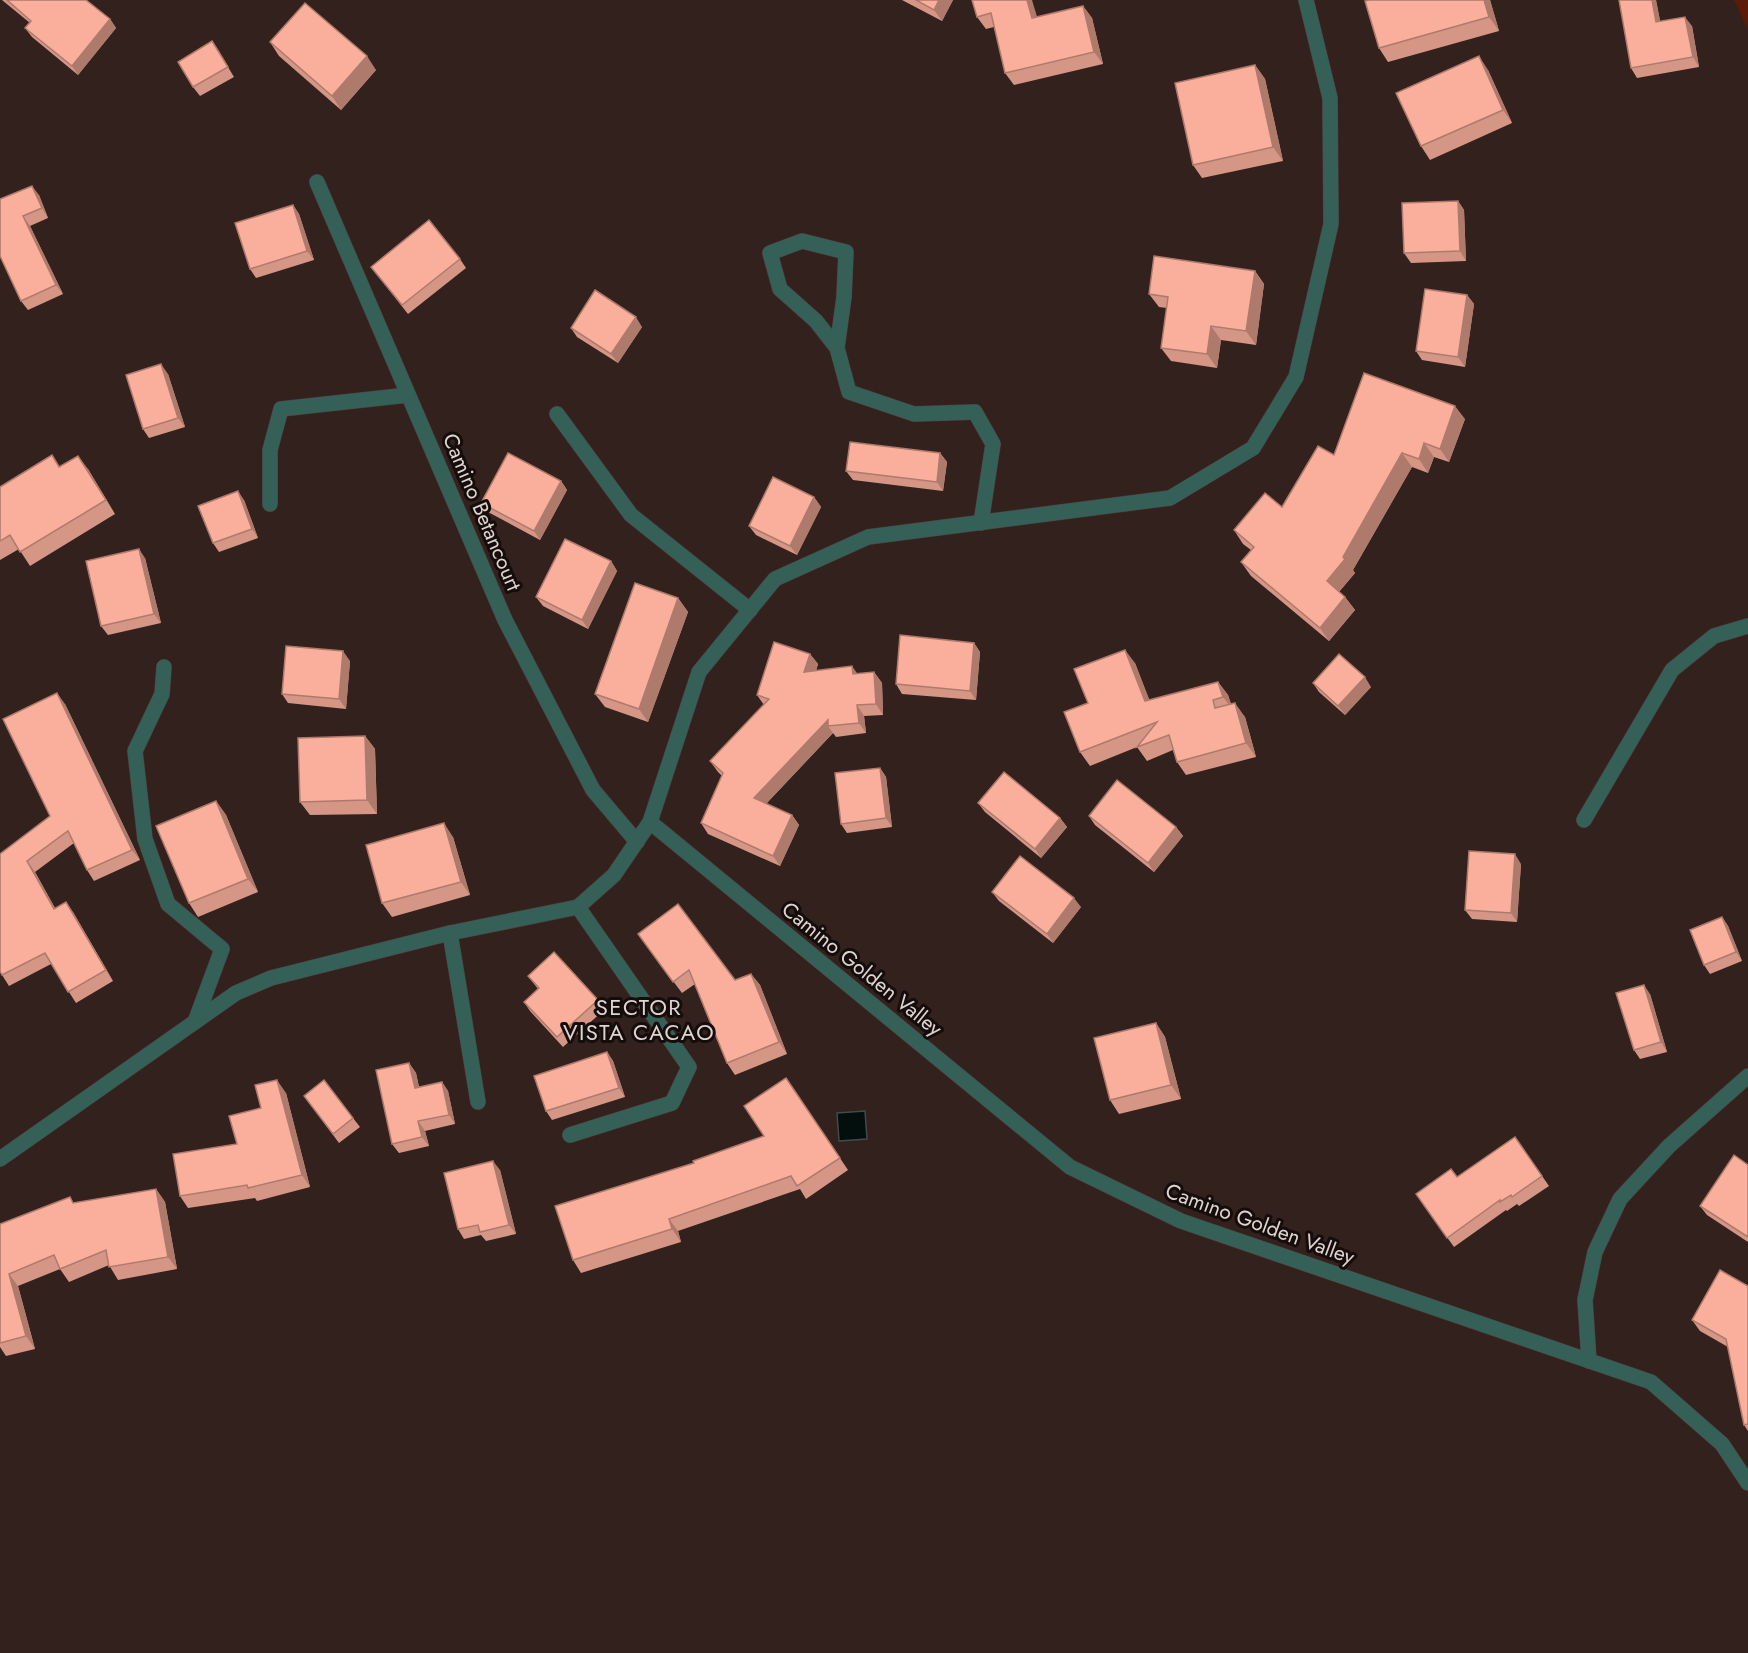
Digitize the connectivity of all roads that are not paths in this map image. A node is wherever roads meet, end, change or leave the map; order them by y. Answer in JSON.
{"nodes":[{"id":1,"x":1306,"y":0,"type":"edge"},
{"id":2,"x":317,"y":182,"type":"dead end"},
{"id":3,"x":837,"y":348,"type":"junction"},
{"id":4,"x":408,"y":394,"type":"junction"},
{"id":5,"x":557,"y":414,"type":"dead end"},
{"id":6,"x":270,"y":504,"type":"dead end"},
{"id":7,"x":981,"y":523,"type":"junction"},
{"id":8,"x":750,"y":610,"type":"junction"},
{"id":9,"x":1748,"y":626,"type":"edge"},
{"id":10,"x":164,"y":667,"type":"dead end"},
{"id":11,"x":1584,"y":820,"type":"dead end"},
{"id":12,"x":650,"y":822,"type":"junction"},
{"id":13,"x":637,"y":842,"type":"junction"},
{"id":14,"x":578,"y":907,"type":"junction"},
{"id":15,"x":450,"y":933,"type":"junction"},
{"id":16,"x":195,"y":1022,"type":"junction"},
{"id":17,"x":1748,"y":1076,"type":"edge"},
{"id":18,"x":478,"y":1102,"type":"dead end"},
{"id":19,"x":570,"y":1135,"type":"dead end"},
{"id":20,"x":0,"y":1159,"type":"edge"},
{"id":21,"x":1589,"y":1361,"type":"junction"},
{"id":22,"x":1748,"y":1483,"type":"edge"}],
"edges":[{"from":1,"to":7,"type":"street"},
{"from":2,"to":4,"type":"street","name":"Camino Betancourt"},
{"from":3,"to":3,"type":"street"},
{"from":3,"to":7,"type":"street"},
{"from":4,"to":6,"type":"street"},
{"from":4,"to":13,"type":"street","name":"Camino Betancourt"},
{"from":5,"to":8,"type":"street"},
{"from":7,"to":8,"type":"street"},
{"from":8,"to":12,"type":"street"},
{"from":9,"to":11,"type":"street"},
{"from":10,"to":16,"type":"street"},
{"from":12,"to":13,"type":"street"},
{"from":12,"to":21,"type":"street","name":"Camino Golden Valley"},
{"from":13,"to":14,"type":"street"},
{"from":14,"to":15,"type":"street"},
{"from":14,"to":19,"type":"street"},
{"from":15,"to":16,"type":"street"},
{"from":15,"to":18,"type":"street"},
{"from":16,"to":20,"type":"street"},
{"from":17,"to":21,"type":"street"},
{"from":21,"to":22,"type":"street","name":"Camino Golden Valley"}]}
